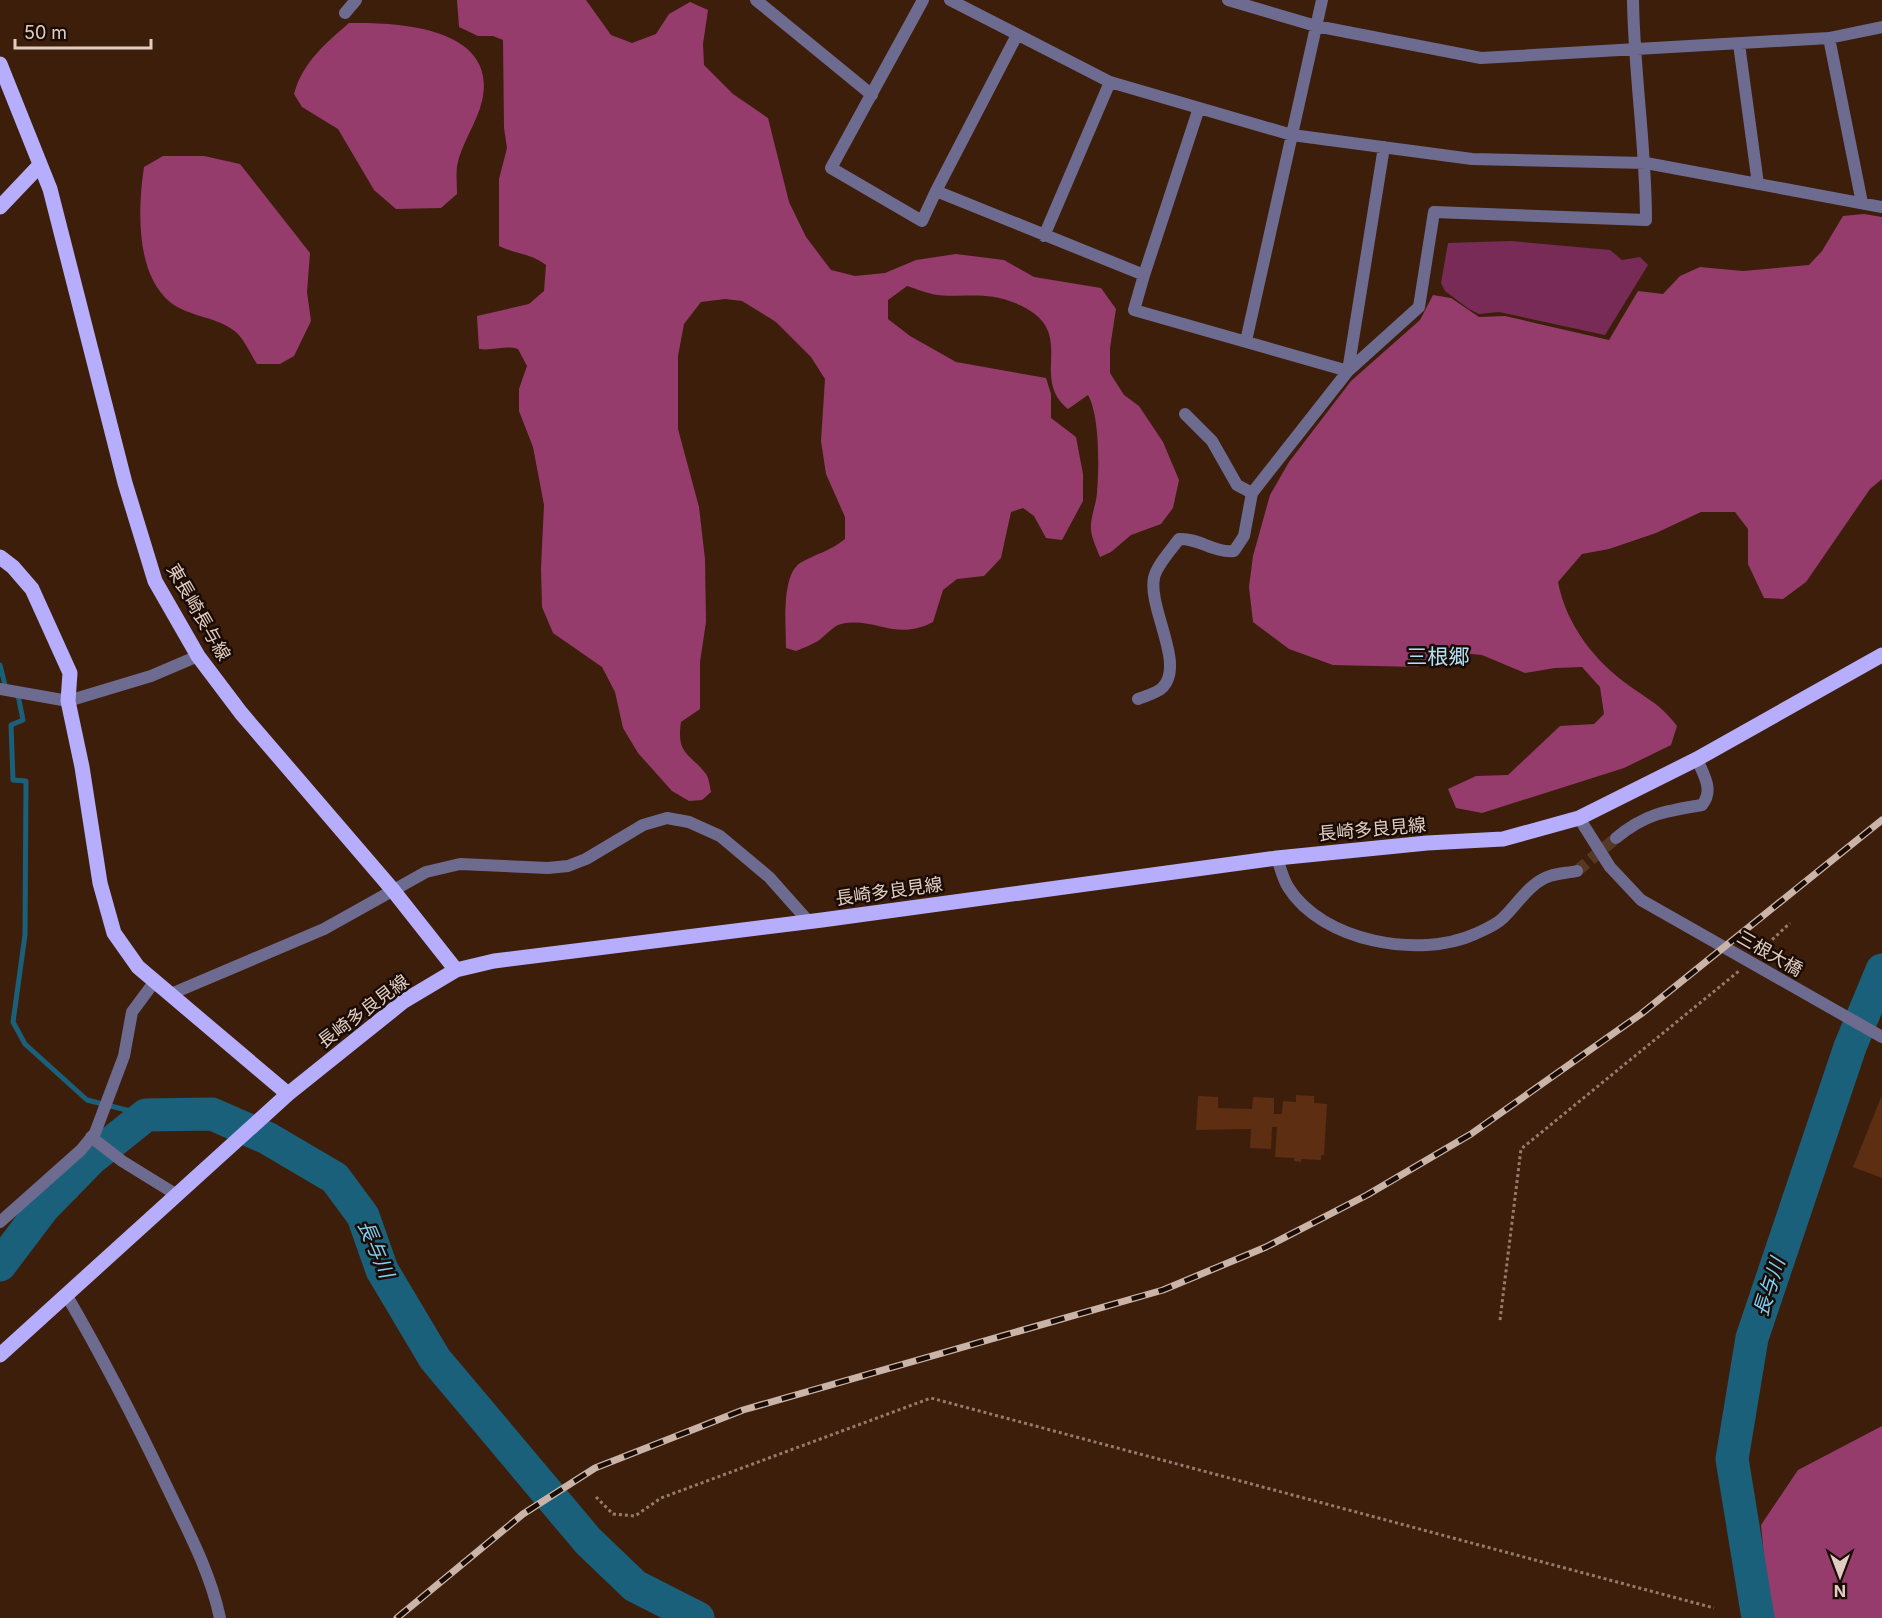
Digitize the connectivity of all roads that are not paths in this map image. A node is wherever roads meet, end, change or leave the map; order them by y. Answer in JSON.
{"nodes":[{"id":1,"x":356,"y":0,"type":"edge"},
{"id":2,"x":756,"y":0,"type":"edge"},
{"id":3,"x":923,"y":0,"type":"edge"},
{"id":4,"x":950,"y":0,"type":"edge"},
{"id":5,"x":1228,"y":0,"type":"edge"},
{"id":6,"x":1322,"y":0,"type":"edge"},
{"id":7,"x":1633,"y":0,"type":"edge"},
{"id":8,"x":345,"y":13,"type":"dead end"},
{"id":9,"x":1316,"y":26,"type":"junction"},
{"id":10,"x":1882,"y":27,"type":"edge"},
{"id":11,"x":1017,"y":35,"type":"junction"},
{"id":12,"x":1829,"y":39,"type":"junction"},
{"id":13,"x":1739,"y":44,"type":"junction"},
{"id":14,"x":1633,"y":51,"type":"junction"},
{"id":15,"x":0,"y":64,"type":"edge"},
{"id":16,"x":1110,"y":82,"type":"junction"},
{"id":17,"x":872,"y":95,"type":"junction"},
{"id":18,"x":1199,"y":108,"type":"junction"},
{"id":19,"x":1292,"y":135,"type":"junction"},
{"id":20,"x":1384,"y":147,"type":"junction"},
{"id":21,"x":1646,"y":163,"type":"junction"},
{"id":22,"x":40,"y":165,"type":"junction"},
{"id":23,"x":1758,"y":184,"type":"junction"},
{"id":24,"x":936,"y":191,"type":"junction"},
{"id":25,"x":1862,"y":203,"type":"junction"},
{"id":26,"x":0,"y":207,"type":"edge"},
{"id":27,"x":1882,"y":207,"type":"edge"},
{"id":28,"x":1044,"y":236,"type":"junction"},
{"id":29,"x":1144,"y":275,"type":"junction"},
{"id":30,"x":1246,"y":341,"type":"junction"},
{"id":31,"x":1348,"y":371,"type":"junction"},
{"id":32,"x":1185,"y":414,"type":"dead end"},
{"id":33,"x":1252,"y":493,"type":"junction"},
{"id":34,"x":0,"y":557,"type":"edge"},
{"id":35,"x":1882,"y":655,"type":"edge"},
{"id":36,"x":198,"y":656,"type":"junction"},
{"id":37,"x":0,"y":689,"type":"edge"},
{"id":38,"x":1138,"y":699,"type":"dead end"},
{"id":39,"x":68,"y":701,"type":"junction"},
{"id":40,"x":1697,"y":759,"type":"junction"},
{"id":41,"x":1579,"y":818,"type":"junction"},
{"id":42,"x":1616,"y":838,"type":"tunnel mouth"},
{"id":43,"x":1276,"y":858,"type":"junction"},
{"id":44,"x":1577,"y":871,"type":"tunnel mouth"},
{"id":45,"x":392,"y":889,"type":"junction"},
{"id":46,"x":809,"y":922,"type":"junction"},
{"id":47,"x":456,"y":970,"type":"junction"},
{"id":48,"x":155,"y":981,"type":"junction"},
{"id":49,"x":171,"y":994,"type":"junction"},
{"id":50,"x":1882,"y":1038,"type":"edge"},
{"id":51,"x":288,"y":1094,"type":"junction"},
{"id":52,"x":92,"y":1137,"type":"junction"},
{"id":53,"x":177,"y":1195,"type":"junction"},
{"id":54,"x":0,"y":1222,"type":"edge"},
{"id":55,"x":67,"y":1296,"type":"junction"},
{"id":56,"x":0,"y":1355,"type":"edge"},
{"id":57,"x":220,"y":1618,"type":"edge"}],
"edges":[{"from":1,"to":8,"type":"street"},
{"from":2,"to":17,"type":"street"},
{"from":3,"to":17,"type":"street"},
{"from":4,"to":11,"type":"street"},
{"from":5,"to":9,"type":"street"},
{"from":6,"to":9,"type":"street"},
{"from":7,"to":14,"type":"street"},
{"from":9,"to":14,"type":"street"},
{"from":9,"to":19,"type":"street"},
{"from":10,"to":12,"type":"street"},
{"from":11,"to":16,"type":"street"},
{"from":11,"to":24,"type":"street"},
{"from":12,"to":13,"type":"street"},
{"from":12,"to":25,"type":"street"},
{"from":13,"to":14,"type":"street"},
{"from":13,"to":23,"type":"street"},
{"from":14,"to":21,"type":"street"},
{"from":15,"to":22,"type":"main road","name":"東長崎長与線"},
{"from":16,"to":18,"type":"street"},
{"from":16,"to":28,"type":"street"},
{"from":17,"to":24,"type":"street"},
{"from":18,"to":19,"type":"street"},
{"from":18,"to":29,"type":"street"},
{"from":19,"to":20,"type":"street"},
{"from":19,"to":30,"type":"street"},
{"from":20,"to":21,"type":"street"},
{"from":20,"to":31,"type":"street"},
{"from":21,"to":23,"type":"street"},
{"from":21,"to":31,"type":"street"},
{"from":22,"to":26,"type":"main road"},
{"from":22,"to":36,"type":"main road","name":"東長崎長与線"},
{"from":23,"to":25,"type":"street"},
{"from":24,"to":28,"type":"street"},
{"from":25,"to":27,"type":"street"},
{"from":28,"to":29,"type":"street"},
{"from":29,"to":30,"type":"street"},
{"from":30,"to":31,"type":"street"},
{"from":31,"to":33,"type":"street"},
{"from":32,"to":33,"type":"street"},
{"from":33,"to":38,"type":"street"},
{"from":34,"to":39,"type":"main road"},
{"from":35,"to":40,"type":"main road","name":"長崎多良見線"},
{"from":36,"to":39,"type":"street"},
{"from":36,"to":45,"type":"main road","name":"東長崎長与線"},
{"from":37,"to":39,"type":"street"},
{"from":39,"to":48,"type":"main road"},
{"from":40,"to":41,"type":"main road","name":"長崎多良見線"},
{"from":40,"to":42,"type":"street"},
{"from":41,"to":43,"type":"main road","name":"長崎多良見線"},
{"from":41,"to":50,"type":"street","name":"三根大橋"},
{"from":43,"to":44,"type":"street"},
{"from":43,"to":46,"type":"main road","name":"長崎多良見線"},
{"from":45,"to":46,"type":"street"},
{"from":45,"to":47,"type":"main road","name":"東長崎長与線"},
{"from":45,"to":49,"type":"street"},
{"from":46,"to":47,"type":"main road","name":"長崎多良見線"},
{"from":47,"to":51,"type":"main road","name":"長崎多良見線"},
{"from":48,"to":49,"type":"main road"},
{"from":48,"to":52,"type":"street"},
{"from":49,"to":51,"type":"main road"},
{"from":51,"to":53,"type":"main road","name":"長崎多良見線"},
{"from":52,"to":53,"type":"street"},
{"from":52,"to":54,"type":"street"},
{"from":53,"to":55,"type":"main road","name":"長崎多良見線"},
{"from":55,"to":56,"type":"main road","name":"長崎多良見線"},
{"from":55,"to":57,"type":"street"}]}
